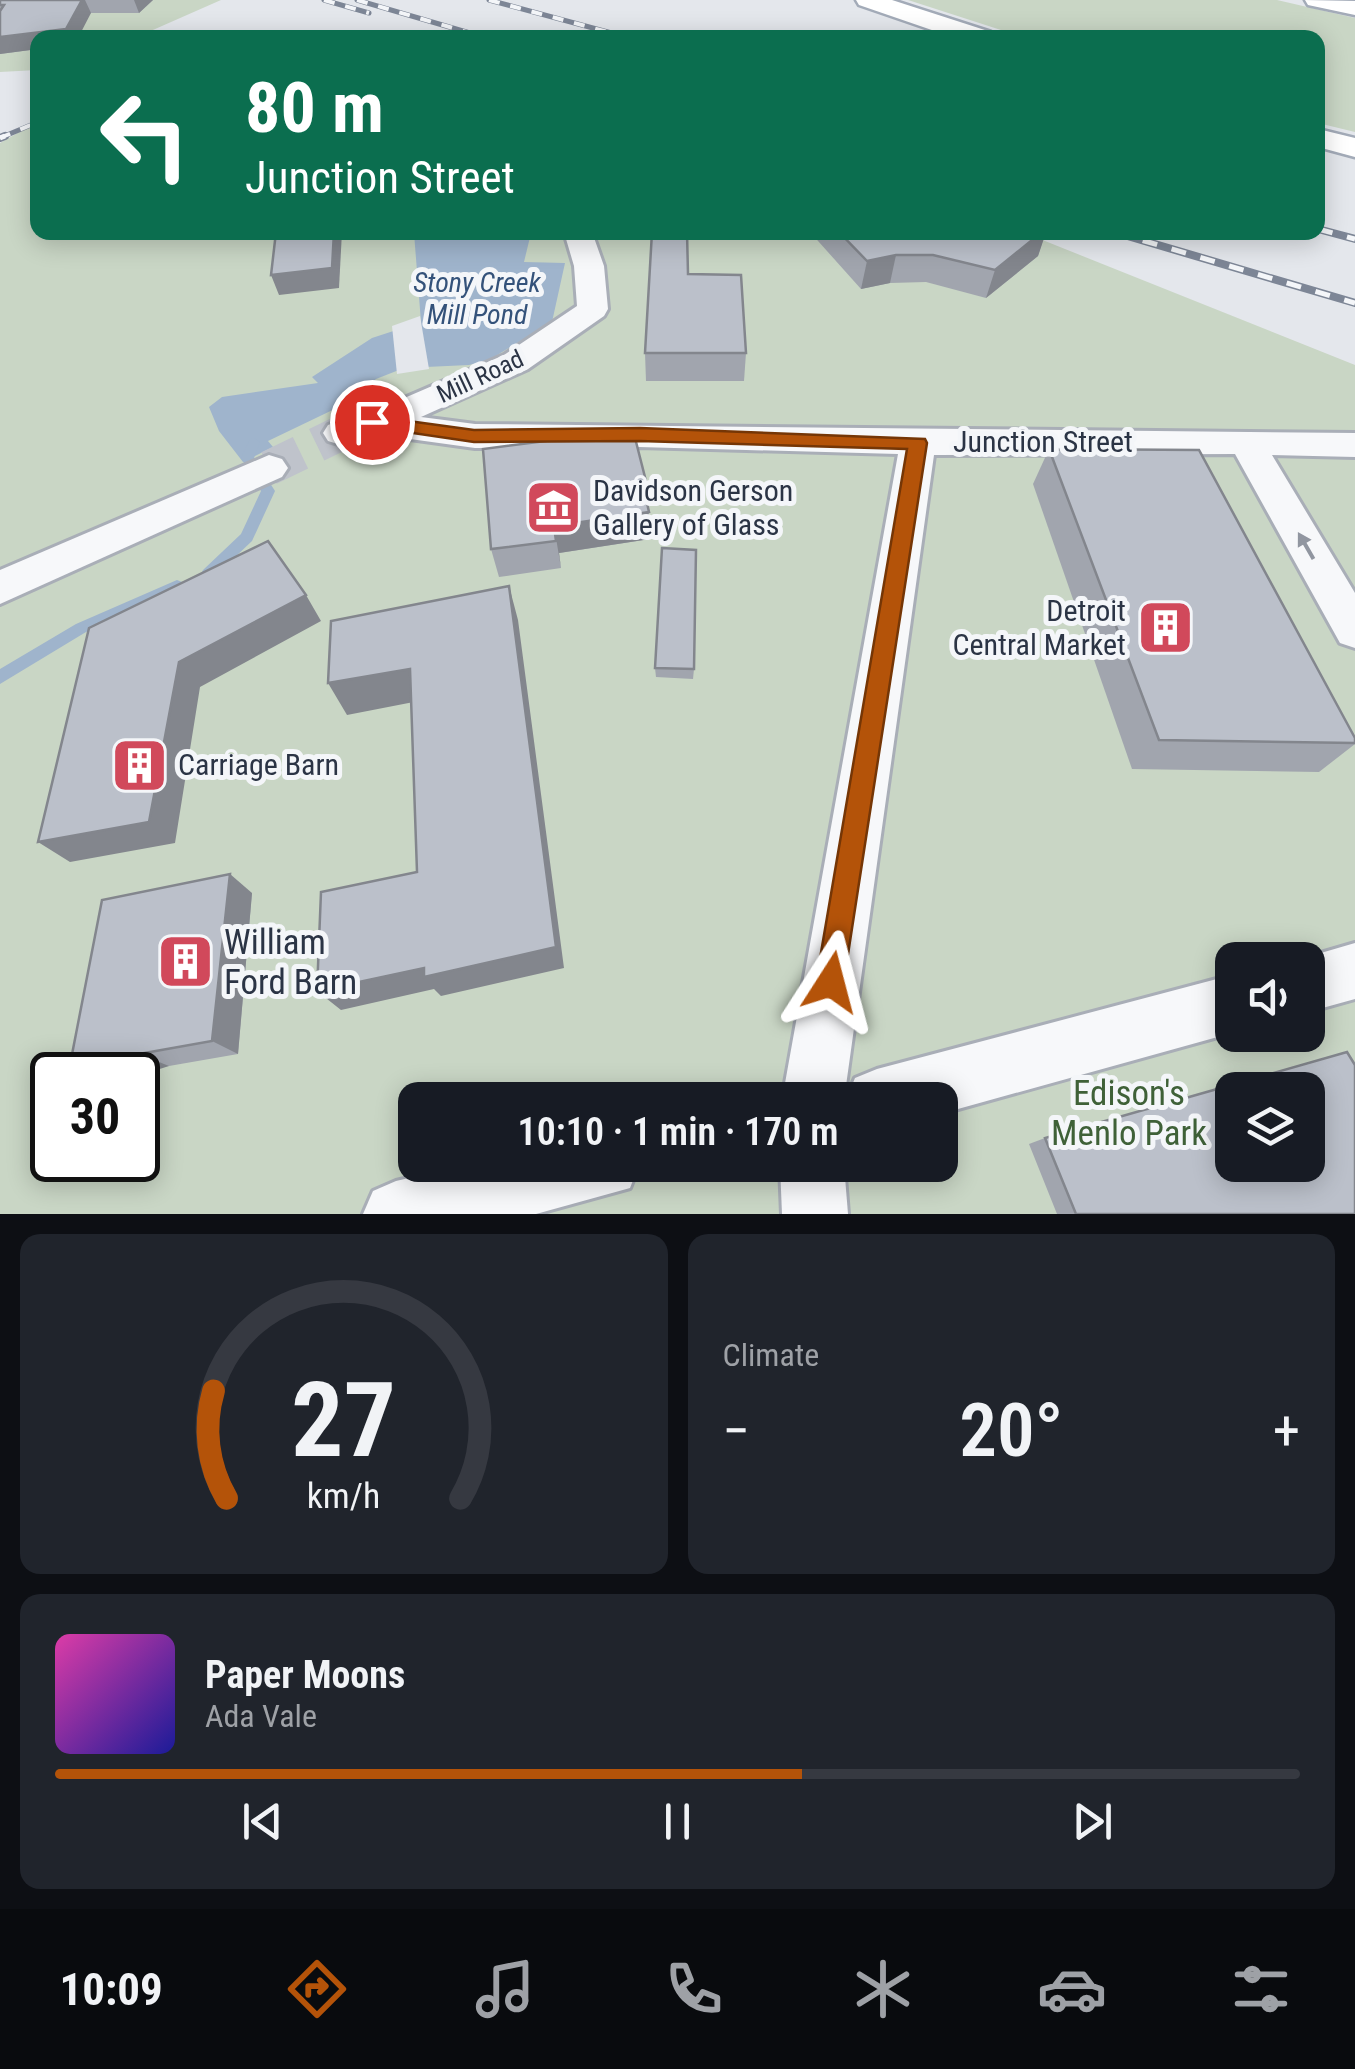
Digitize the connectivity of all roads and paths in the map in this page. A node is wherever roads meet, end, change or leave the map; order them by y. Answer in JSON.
{"nodes":[{"id":1,"x":868,"y":0,"type":"edge"},
{"id":2,"x":1317,"y":0,"type":"edge"},
{"id":3,"x":1355,"y":8,"type":"edge"},
{"id":4,"x":958,"y":30,"type":"edge"},
{"id":5,"x":1325,"y":140,"type":"edge"},
{"id":6,"x":1355,"y":148,"type":"edge"},
{"id":7,"x":581,"y":240,"type":"edge"},
{"id":8,"x":356,"y":428,"type":"joint"},
{"id":9,"x":1187,"y":441,"type":"junction"},
{"id":10,"x":918,"y":443,"type":"junction"},
{"id":11,"x":1247,"y":443,"type":"junction"},
{"id":12,"x":1355,"y":445,"type":"edge"},
{"id":13,"x":259,"y":472,"type":"tunnel mouth"},
{"id":14,"x":1210,"y":484,"type":"edge"},
{"id":15,"x":0,"y":588,"type":"edge"},
{"id":16,"x":1355,"y":630,"type":"edge"},
{"id":17,"x":1355,"y":971,"type":"edge"},
{"id":18,"x":1325,"y":979,"type":"edge"},
{"id":19,"x":1215,"y":1009,"type":"edge"},
{"id":20,"x":815,"y":1082,"type":"edge"},
{"id":21,"x":944,"y":1082,"type":"edge"},
{"id":22,"x":534,"y":1182,"type":"edge"},
{"id":23,"x":813,"y":1182,"type":"edge"},
{"id":24,"x":396,"y":1214,"type":"edge"},
{"id":25,"x":815,"y":1214,"type":"edge"}],
"edges":[{"from":1,"to":4,"type":"main road"},
{"from":2,"to":3,"type":"main road"},
{"from":5,"to":6,"type":"main road"},
{"from":7,"to":8,"type":"street","name":"Mill Road"},
{"from":8,"to":10,"type":"street","name":"Junction Street"},
{"from":9,"to":10,"type":"street","name":"Junction Street"},
{"from":9,"to":11,"type":"street","name":"Junction Street"},
{"from":9,"to":14,"type":"street"},
{"from":10,"to":20,"type":"street"},
{"from":11,"to":12,"type":"street","name":"Junction Street"},
{"from":16,"to":11,"type":"street","one_way":true},
{"from":13,"to":15,"type":"street"},
{"from":17,"to":18,"type":"street"},
{"from":19,"to":21,"type":"street"},
{"from":22,"to":24,"type":"street"},
{"from":23,"to":25,"type":"street"}]}
